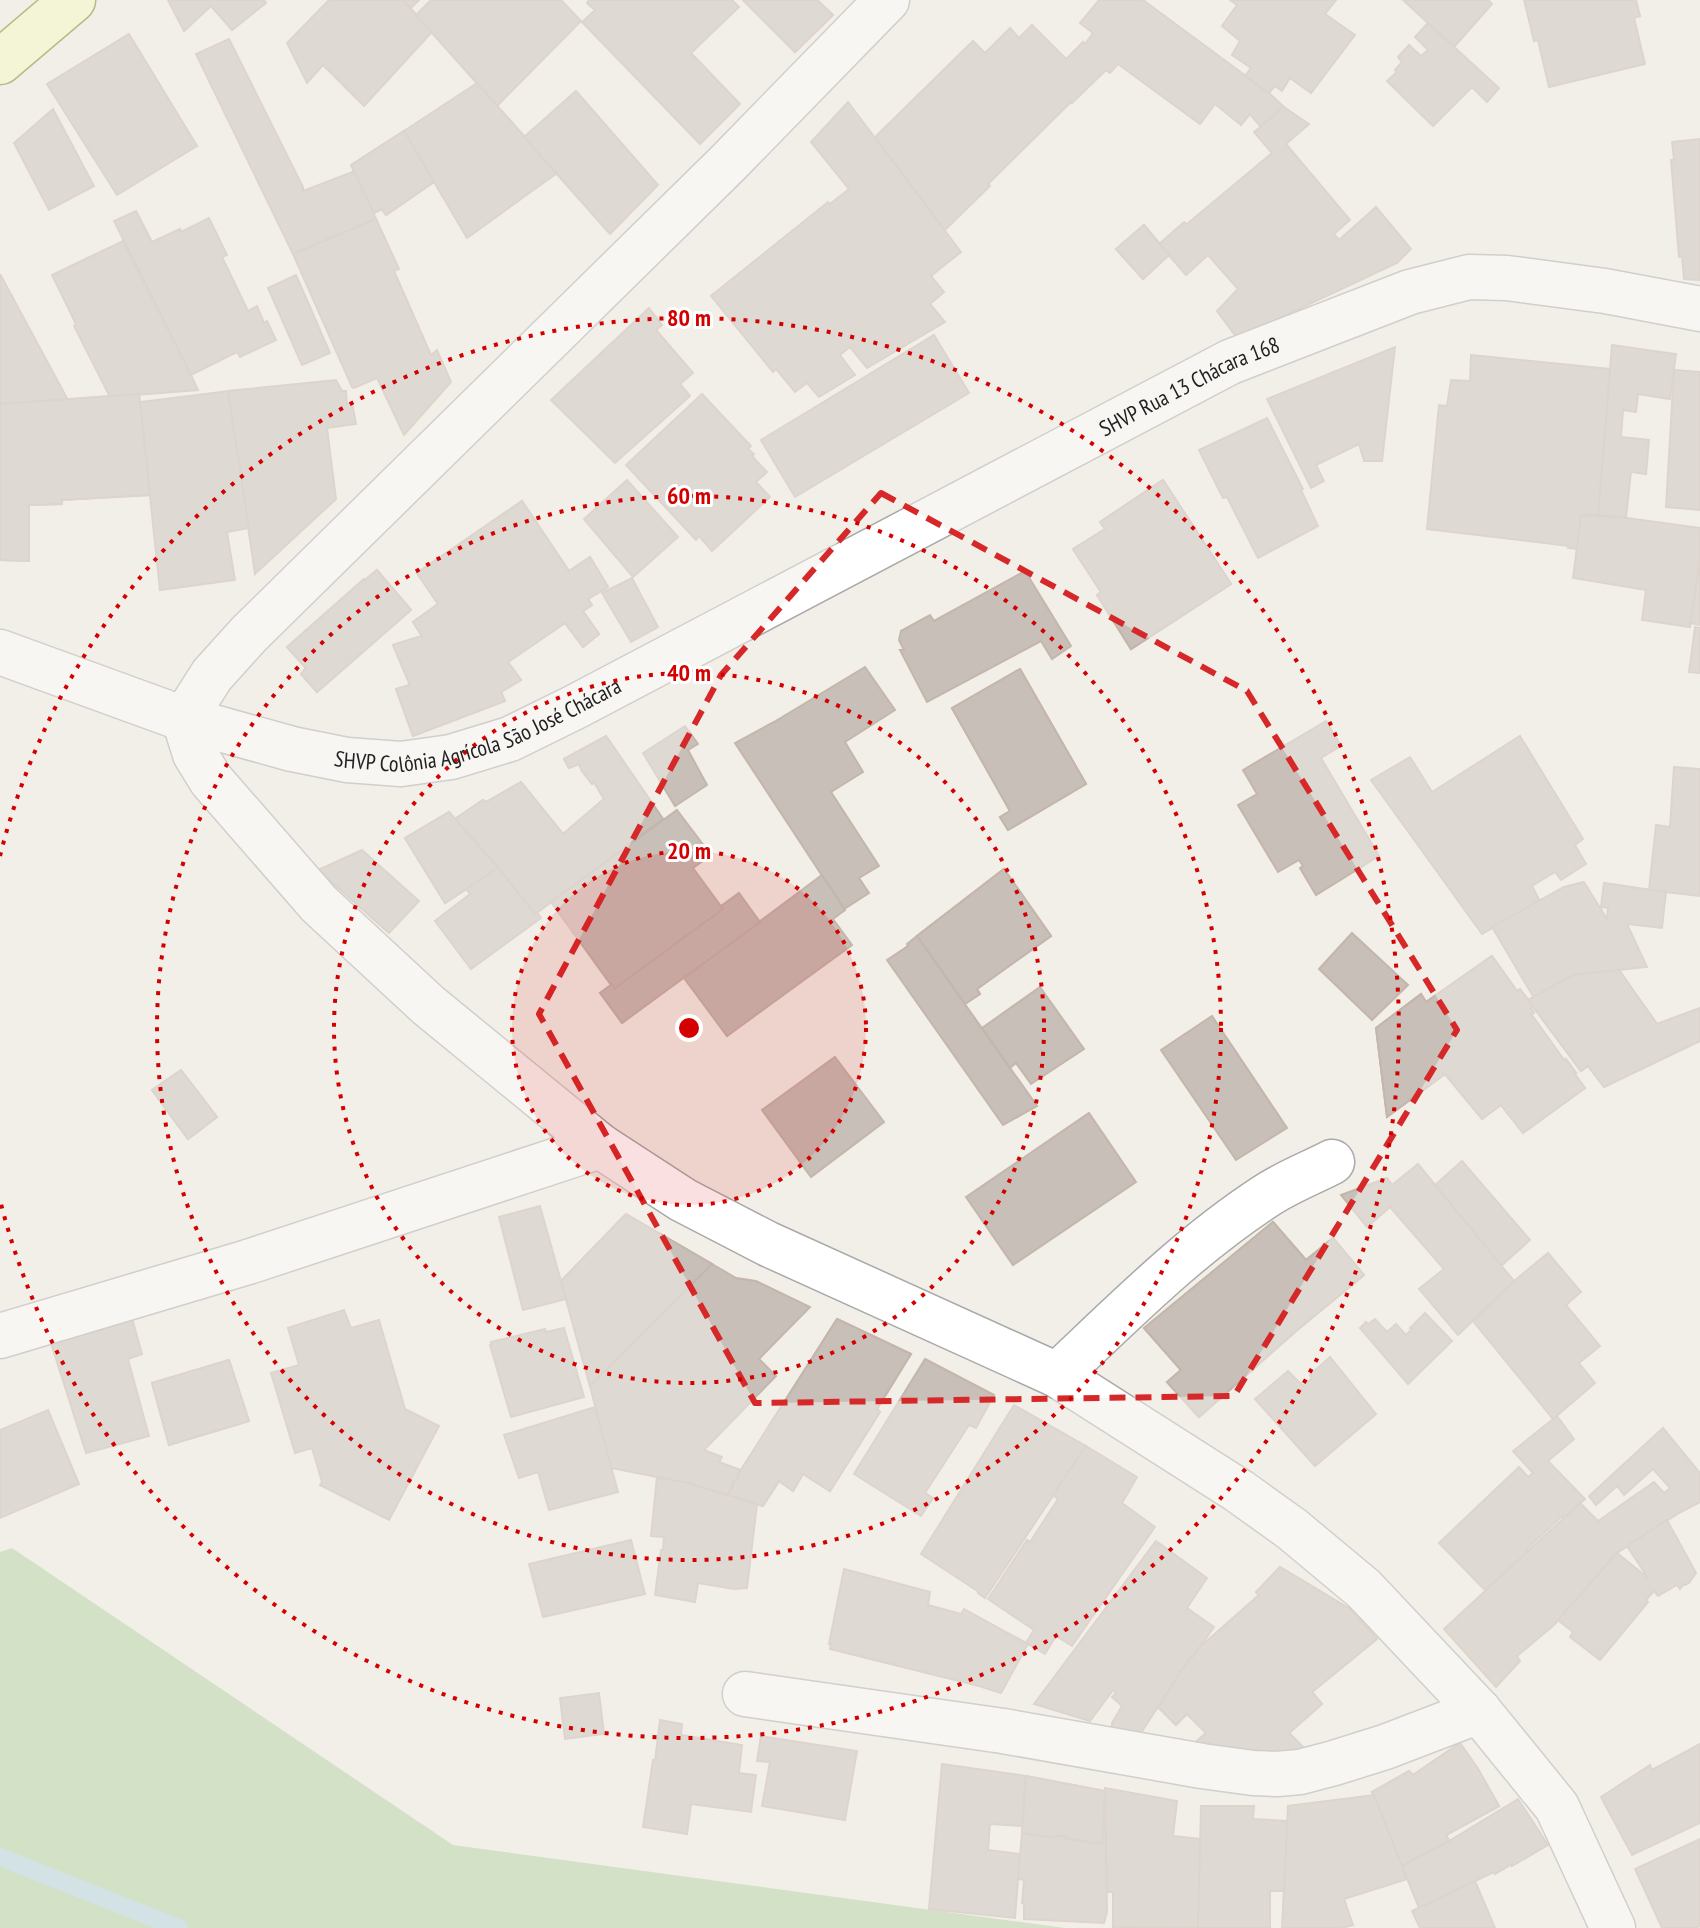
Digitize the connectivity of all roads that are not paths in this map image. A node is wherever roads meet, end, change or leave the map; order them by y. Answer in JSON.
{"nodes":[{"id":1,"x":73,"y":0,"type":"edge"},
{"id":2,"x":887,"y":0,"type":"edge"},
{"id":3,"x":0,"y":62,"type":"edge"},
{"id":4,"x":1700,"y":309,"type":"edge"},
{"id":5,"x":800,"y":589,"type":"joint"},
{"id":6,"x":0,"y":652,"type":"edge"},
{"id":7,"x":184,"y":719,"type":"junction"},
{"id":8,"x":600,"y":1146,"type":"junction"},
{"id":9,"x":1332,"y":1162,"type":"dead end"},
{"id":10,"x":0,"y":1336,"type":"edge"},
{"id":11,"x":1057,"y":1375,"type":"junction"},
{"id":12,"x":745,"y":1694,"type":"dead end"},
{"id":13,"x":1479,"y":1711,"type":"junction"},
{"id":14,"x":1613,"y":1928,"type":"edge"}],
"edges":[{"from":1,"to":3,"type":"street"},
{"from":2,"to":7,"type":"street"},
{"from":4,"to":5,"type":"street","name":"SHVP Rua 13 Chácara 168"},
{"from":5,"to":7,"type":"street","name":"SHVP Colônia Agrícola São José Chácara"},
{"from":6,"to":7,"type":"street","name":"SHVP Colônia Agrícola São José Chácara"},
{"from":7,"to":8,"type":"street"},
{"from":8,"to":10,"type":"street"},
{"from":8,"to":11,"type":"street"},
{"from":9,"to":11,"type":"street"},
{"from":11,"to":13,"type":"street"},
{"from":12,"to":13,"type":"street"},
{"from":13,"to":14,"type":"street"}]}
